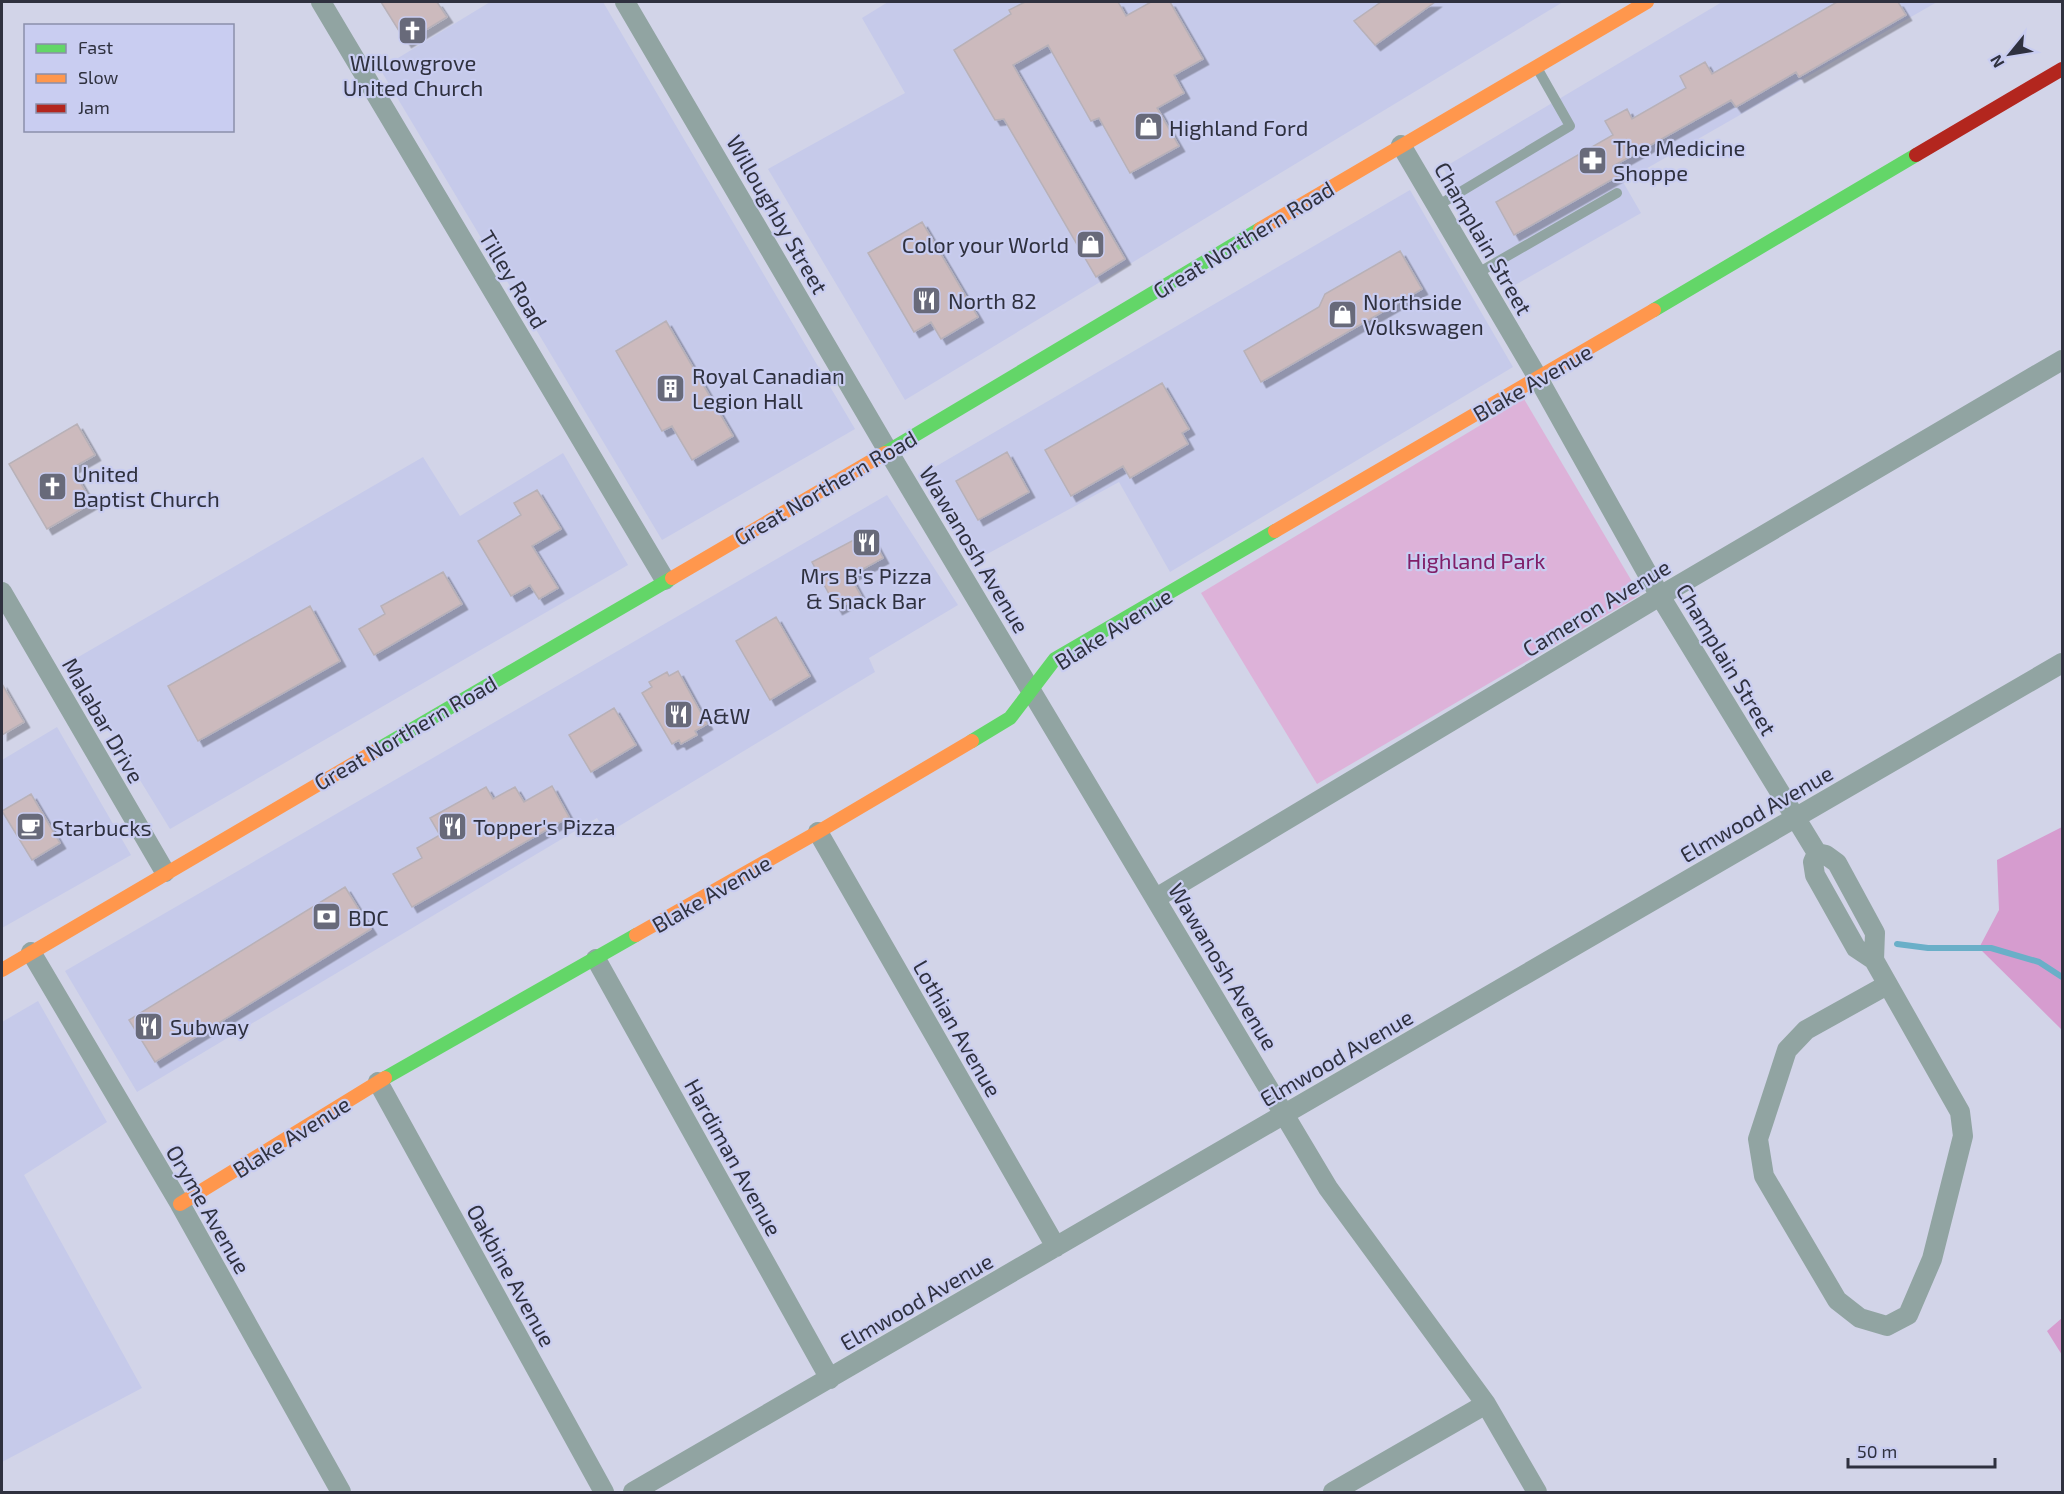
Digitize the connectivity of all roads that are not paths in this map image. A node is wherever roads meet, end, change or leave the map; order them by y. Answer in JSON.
{"nodes":[{"id":1,"x":321,"y":2,"type":"edge"},
{"id":2,"x":625,"y":2,"type":"edge"},
{"id":3,"x":1647,"y":2,"type":"edge"},
{"id":4,"x":1536,"y":66,"type":"junction"},
{"id":5,"x":2062,"y":69,"type":"edge"},
{"id":6,"x":1401,"y":145,"type":"junction"},
{"id":7,"x":1617,"y":193,"type":"dead end"},
{"id":8,"x":1437,"y":206,"type":"junction"},
{"id":9,"x":1476,"y":274,"type":"junction"},
{"id":10,"x":2062,"y":360,"type":"edge"},
{"id":11,"x":1538,"y":378,"type":"junction"},
{"id":12,"x":888,"y":451,"type":"junction"},
{"id":13,"x":665,"y":580,"type":"junction"},
{"id":14,"x":2,"y":592,"type":"edge"},
{"id":15,"x":1660,"y":596,"type":"junction"},
{"id":16,"x":2062,"y":663,"type":"edge"},
{"id":17,"x":1032,"y":691,"type":"junction"},
{"id":18,"x":1795,"y":819,"type":"junction"},
{"id":19,"x":818,"y":832,"type":"junction"},
{"id":20,"x":165,"y":872,"type":"junction"},
{"id":21,"x":1156,"y":898,"type":"junction"},
{"id":22,"x":31,"y":952,"type":"junction"},
{"id":23,"x":596,"y":959,"type":"junction"},
{"id":24,"x":2,"y":970,"type":"edge"},
{"id":25,"x":1887,"y":986,"type":"junction"},
{"id":26,"x":378,"y":1082,"type":"junction"},
{"id":27,"x":1285,"y":1114,"type":"junction"},
{"id":28,"x":180,"y":1204,"type":"junction"},
{"id":29,"x":1056,"y":1247,"type":"junction"},
{"id":30,"x":830,"y":1378,"type":"junction"},
{"id":31,"x":1486,"y":1404,"type":"junction"},
{"id":32,"x":341,"y":1492,"type":"edge"},
{"id":33,"x":604,"y":1492,"type":"edge"},
{"id":34,"x":633,"y":1492,"type":"edge"},
{"id":35,"x":1333,"y":1492,"type":"edge"},
{"id":36,"x":1537,"y":1492,"type":"edge"}],
"edges":[{"from":1,"to":13,"type":"street","name":"Tilley Road"},
{"from":2,"to":12,"type":"street","name":"Willoughby Street"},
{"from":3,"to":4,"type":"street","name":"Great Northern Road"},
{"from":4,"to":6,"type":"street","name":"Great Northern Road"},
{"from":4,"to":8,"type":"lane"},
{"from":5,"to":11,"type":"street","name":"Blake Avenue"},
{"from":6,"to":8,"type":"street","name":"Champlain Street"},
{"from":6,"to":12,"type":"street","name":"Great Northern Road"},
{"from":7,"to":9,"type":"lane"},
{"from":8,"to":9,"type":"street","name":"Champlain Street"},
{"from":9,"to":11,"type":"street","name":"Champlain Street"},
{"from":10,"to":15,"type":"street","name":"Cameron Avenue"},
{"from":11,"to":15,"type":"street","name":"Champlain Street"},
{"from":11,"to":17,"type":"street","name":"Blake Avenue"},
{"from":12,"to":13,"type":"street","name":"Great Northern Road"},
{"from":12,"to":17,"type":"street","name":"Wawanosh Avenue"},
{"from":13,"to":20,"type":"street","name":"Great Northern Road"},
{"from":14,"to":20,"type":"street","name":"Malabar Drive"},
{"from":15,"to":18,"type":"street","name":"Champlain Street"},
{"from":15,"to":21,"type":"street","name":"Cameron Avenue"},
{"from":16,"to":18,"type":"street","name":"Elmwood Avenue"},
{"from":17,"to":19,"type":"street","name":"Blake Avenue"},
{"from":17,"to":21,"type":"street","name":"Wawanosh Avenue"},
{"from":18,"to":25,"type":"street","name":"Champlain Street"},
{"from":18,"to":27,"type":"street","name":"Elmwood Avenue"},
{"from":19,"to":23,"type":"street","name":"Blake Avenue"},
{"from":19,"to":29,"type":"street","name":"Lothian Avenue"},
{"from":20,"to":22,"type":"street","name":"Great Northern Road"},
{"from":21,"to":27,"type":"street","name":"Wawanosh Avenue"},
{"from":22,"to":24,"type":"street","name":"Great Northern Road"},
{"from":22,"to":28,"type":"street","name":"Oryme Avenue"},
{"from":23,"to":26,"type":"street","name":"Blake Avenue"},
{"from":23,"to":30,"type":"street","name":"Hardiman Avenue"},
{"from":25,"to":25,"type":"street","name":"Champlain Street"},
{"from":26,"to":28,"type":"street","name":"Blake Avenue"},
{"from":26,"to":33,"type":"street","name":"Oakbine Avenue"},
{"from":27,"to":29,"type":"street","name":"Elmwood Avenue"},
{"from":27,"to":31,"type":"street","name":"Wawanosh Avenue"},
{"from":28,"to":32,"type":"street","name":"Oryme Avenue"},
{"from":29,"to":30,"type":"street","name":"Elmwood Avenue"},
{"from":30,"to":34,"type":"street","name":"Elmwood Avenue"},
{"from":31,"to":35,"type":"street"},
{"from":31,"to":36,"type":"street","name":"Wawanosh Avenue"}]}
